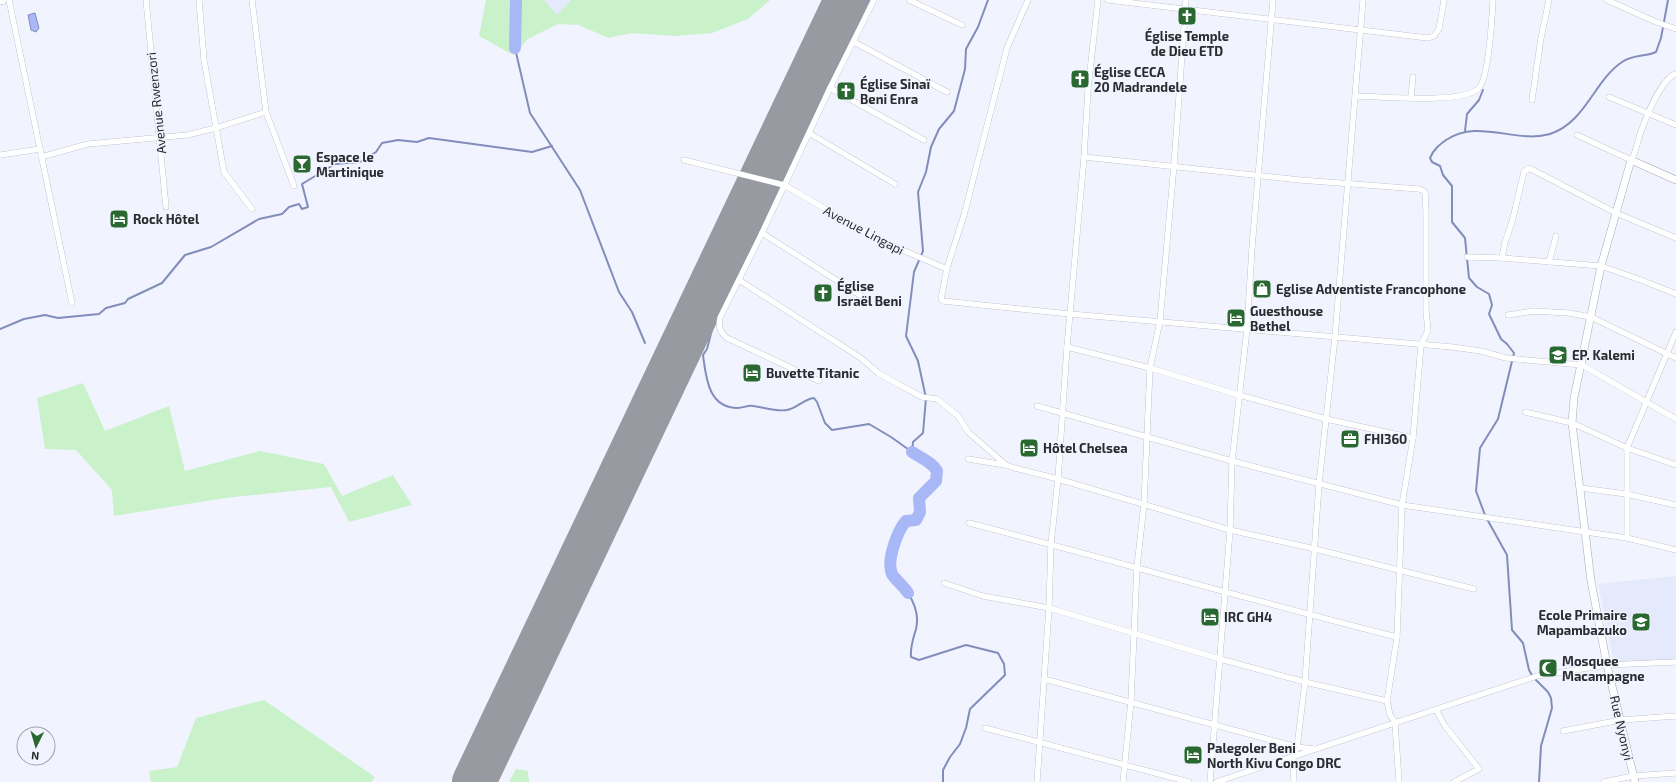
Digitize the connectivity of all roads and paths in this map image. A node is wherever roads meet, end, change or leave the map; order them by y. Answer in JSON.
{"nodes":[{"id":1,"x":9,"y":0,"type":"edge"},
{"id":2,"x":146,"y":0,"type":"edge"},
{"id":3,"x":199,"y":0,"type":"edge"},
{"id":4,"x":252,"y":0,"type":"edge"},
{"id":5,"x":874,"y":0,"type":"edge"},
{"id":6,"x":909,"y":0,"type":"edge"},
{"id":7,"x":1028,"y":0,"type":"edge"},
{"id":8,"x":1098,"y":0,"type":"edge"},
{"id":9,"x":1108,"y":0,"type":"edge"},
{"id":10,"x":1186,"y":0,"type":"edge"},
{"id":11,"x":1273,"y":0,"type":"edge"},
{"id":12,"x":1364,"y":0,"type":"edge"},
{"id":13,"x":1444,"y":0,"type":"edge"},
{"id":14,"x":1493,"y":0,"type":"edge"},
{"id":15,"x":1549,"y":0,"type":"edge"},
{"id":16,"x":1607,"y":0,"type":"edge"},
{"id":17,"x":1185,"y":9,"type":"junction"},
{"id":18,"x":1271,"y":20,"type":"junction"},
{"id":19,"x":962,"y":25,"type":"dead end"},
{"id":20,"x":1676,"y":29,"type":"edge"},
{"id":21,"x":1362,"y":30,"type":"junction"},
{"id":22,"x":854,"y":42,"type":"junction"},
{"id":23,"x":1676,"y":74,"type":"edge"},
{"id":24,"x":1413,"y":77,"type":"dead end"},
{"id":25,"x":830,"y":88,"type":"junction"},
{"id":26,"x":947,"y":92,"type":"dead end"},
{"id":27,"x":1355,"y":96,"type":"junction"},
{"id":28,"x":1411,"y":97,"type":"junction"},
{"id":29,"x":1609,"y":97,"type":"dead end"},
{"id":30,"x":1532,"y":100,"type":"dead end"},
{"id":31,"x":266,"y":112,"type":"junction"},
{"id":32,"x":1649,"y":113,"type":"junction"},
{"id":33,"x":1676,"y":125,"type":"edge"},
{"id":34,"x":216,"y":128,"type":"junction"},
{"id":35,"x":809,"y":133,"type":"junction"},
{"id":36,"x":1577,"y":136,"type":"dead end"},
{"id":37,"x":159,"y":137,"type":"junction"},
{"id":38,"x":924,"y":140,"type":"dead end"},
{"id":39,"x":40,"y":149,"type":"junction"},
{"id":40,"x":0,"y":155,"type":"edge"},
{"id":41,"x":1084,"y":157,"type":"junction"},
{"id":42,"x":42,"y":158,"type":"junction"},
{"id":43,"x":684,"y":160,"type":"dead end"},
{"id":44,"x":1631,"y":160,"type":"junction"},
{"id":45,"x":1174,"y":165,"type":"junction"},
{"id":46,"x":1258,"y":176,"type":"junction"},
{"id":47,"x":1676,"y":180,"type":"edge"},
{"id":48,"x":895,"y":184,"type":"dead end"},
{"id":49,"x":1349,"y":184,"type":"junction"},
{"id":50,"x":784,"y":185,"type":"junction"},
{"id":51,"x":294,"y":186,"type":"dead end"},
{"id":52,"x":166,"y":207,"type":"dead end"},
{"id":53,"x":252,"y":209,"type":"dead end"},
{"id":54,"x":1616,"y":213,"type":"junction"},
{"id":55,"x":762,"y":233,"type":"junction"},
{"id":56,"x":1556,"y":236,"type":"dead end"},
{"id":57,"x":1676,"y":238,"type":"edge"},
{"id":58,"x":1467,"y":258,"type":"dead end"},
{"id":59,"x":1502,"y":258,"type":"junction"},
{"id":60,"x":1549,"y":262,"type":"junction"},
{"id":61,"x":1602,"y":266,"type":"junction"},
{"id":62,"x":947,"y":269,"type":"junction"},
{"id":63,"x":739,"y":280,"type":"junction"},
{"id":64,"x":1676,"y":294,"type":"edge"},
{"id":65,"x":863,"y":297,"type":"dead end"},
{"id":66,"x":72,"y":303,"type":"dead end"},
{"id":67,"x":1070,"y":314,"type":"junction"},
{"id":68,"x":1508,"y":315,"type":"dead end"},
{"id":69,"x":1591,"y":317,"type":"junction"},
{"id":70,"x":1160,"y":321,"type":"junction"},
{"id":71,"x":1247,"y":329,"type":"junction"},
{"id":72,"x":1676,"y":332,"type":"edge"},
{"id":73,"x":1335,"y":337,"type":"junction"},
{"id":74,"x":1421,"y":345,"type":"junction"},
{"id":75,"x":1067,"y":348,"type":"junction"},
{"id":76,"x":1667,"y":354,"type":"junction"},
{"id":77,"x":1676,"y":358,"type":"edge"},
{"id":78,"x":1582,"y":365,"type":"junction"},
{"id":79,"x":1150,"y":368,"type":"junction"},
{"id":80,"x":819,"y":381,"type":"dead end"},
{"id":81,"x":1239,"y":395,"type":"junction"},
{"id":82,"x":1647,"y":403,"type":"junction"},
{"id":83,"x":1037,"y":406,"type":"dead end"},
{"id":84,"x":1525,"y":412,"type":"dead end"},
{"id":85,"x":1063,"y":414,"type":"junction"},
{"id":86,"x":1326,"y":419,"type":"junction"},
{"id":87,"x":1676,"y":419,"type":"edge"},
{"id":88,"x":1572,"y":422,"type":"junction"},
{"id":89,"x":1148,"y":437,"type":"junction"},
{"id":90,"x":1413,"y":438,"type":"junction"},
{"id":91,"x":1627,"y":448,"type":"junction"},
{"id":92,"x":968,"y":459,"type":"dead end"},
{"id":93,"x":1232,"y":461,"type":"junction"},
{"id":94,"x":1006,"y":465,"type":"junction"},
{"id":95,"x":1676,"y":465,"type":"edge"},
{"id":96,"x":1058,"y":479,"type":"junction"},
{"id":97,"x":1319,"y":484,"type":"junction"},
{"id":98,"x":1581,"y":488,"type":"junction"},
{"id":99,"x":1626,"y":494,"type":"junction"},
{"id":100,"x":1144,"y":504,"type":"junction"},
{"id":101,"x":1402,"y":505,"type":"junction"},
{"id":102,"x":1676,"y":505,"type":"edge"},
{"id":103,"x":969,"y":523,"type":"dead end"},
{"id":104,"x":1230,"y":530,"type":"junction"},
{"id":105,"x":1585,"y":532,"type":"junction"},
{"id":106,"x":1627,"y":538,"type":"junction"},
{"id":107,"x":1051,"y":544,"type":"junction"},
{"id":108,"x":1315,"y":549,"type":"junction"},
{"id":109,"x":1676,"y":550,"type":"edge"},
{"id":110,"x":1137,"y":567,"type":"junction"},
{"id":111,"x":1400,"y":570,"type":"junction"},
{"id":112,"x":944,"y":583,"type":"dead end"},
{"id":113,"x":1474,"y":589,"type":"dead end"},
{"id":114,"x":1225,"y":593,"type":"junction"},
{"id":115,"x":1049,"y":608,"type":"junction"},
{"id":116,"x":1310,"y":615,"type":"junction"},
{"id":117,"x":1133,"y":634,"type":"junction"},
{"id":118,"x":1397,"y":637,"type":"junction"},
{"id":119,"x":1220,"y":659,"type":"junction"},
{"id":120,"x":1676,"y":662,"type":"edge"},
{"id":121,"x":1607,"y":665,"type":"junction"},
{"id":122,"x":1044,"y":679,"type":"junction"},
{"id":123,"x":1305,"y":682,"type":"junction"},
{"id":124,"x":1131,"y":701,"type":"junction"},
{"id":125,"x":1387,"y":701,"type":"junction"},
{"id":126,"x":1436,"y":710,"type":"junction"},
{"id":127,"x":1676,"y":716,"type":"edge"},
{"id":128,"x":1621,"y":720,"type":"junction"},
{"id":129,"x":1395,"y":722,"type":"junction"},
{"id":130,"x":1215,"y":725,"type":"junction"},
{"id":131,"x":985,"y":728,"type":"dead end"},
{"id":132,"x":1563,"y":731,"type":"dead end"},
{"id":133,"x":1040,"y":742,"type":"junction"},
{"id":134,"x":1297,"y":747,"type":"junction"},
{"id":135,"x":1316,"y":750,"type":"junction"},
{"id":136,"x":1293,"y":758,"type":"junction"},
{"id":137,"x":1124,"y":766,"type":"junction"},
{"id":138,"x":1676,"y":773,"type":"edge"},
{"id":139,"x":1634,"y":779,"type":"edge"},
{"id":140,"x":1037,"y":782,"type":"edge"},
{"id":141,"x":1123,"y":782,"type":"edge"},
{"id":142,"x":1189,"y":782,"type":"edge"},
{"id":143,"x":1210,"y":782,"type":"edge"},
{"id":144,"x":1216,"y":782,"type":"edge"},
{"id":145,"x":1294,"y":782,"type":"edge"},
{"id":146,"x":1399,"y":782,"type":"edge"},
{"id":147,"x":1454,"y":782,"type":"edge"},
{"id":148,"x":1604,"y":782,"type":"edge"}],
"edges":[{"from":1,"to":39,"type":"street"},
{"from":2,"to":37,"type":"street","name":"Avenue Rwenzori"},
{"from":3,"to":34,"type":"street"},
{"from":4,"to":31,"type":"street"},
{"from":5,"to":22,"type":"street"},
{"from":6,"to":19,"type":"street"},
{"from":7,"to":62,"type":"street"},
{"from":8,"to":41,"type":"street"},
{"from":9,"to":17,"type":"street"},
{"from":10,"to":17,"type":"street"},
{"from":11,"to":18,"type":"street"},
{"from":12,"to":21,"type":"street"},
{"from":13,"to":21,"type":"street"},
{"from":14,"to":28,"type":"street"},
{"from":15,"to":30,"type":"street"},
{"from":16,"to":20,"type":"street"},
{"from":17,"to":18,"type":"street"},
{"from":17,"to":45,"type":"street"},
{"from":18,"to":21,"type":"street"},
{"from":18,"to":46,"type":"street"},
{"from":21,"to":27,"type":"street"},
{"from":22,"to":25,"type":"street"},
{"from":22,"to":26,"type":"street"},
{"from":23,"to":32,"type":"street"},
{"from":24,"to":28,"type":"street"},
{"from":25,"to":35,"type":"street"},
{"from":25,"to":38,"type":"street"},
{"from":27,"to":28,"type":"street"},
{"from":27,"to":49,"type":"street"},
{"from":29,"to":32,"type":"street"},
{"from":31,"to":34,"type":"street"},
{"from":31,"to":51,"type":"street"},
{"from":32,"to":33,"type":"street"},
{"from":32,"to":44,"type":"street"},
{"from":34,"to":37,"type":"street"},
{"from":34,"to":53,"type":"street"},
{"from":35,"to":48,"type":"street"},
{"from":35,"to":50,"type":"street"},
{"from":36,"to":44,"type":"street"},
{"from":37,"to":42,"type":"street"},
{"from":37,"to":52,"type":"street","name":"Avenue Rwenzori"},
{"from":39,"to":40,"type":"street"},
{"from":39,"to":42,"type":"street"},
{"from":41,"to":45,"type":"street"},
{"from":41,"to":67,"type":"street"},
{"from":42,"to":66,"type":"street"},
{"from":43,"to":50,"type":"street","name":"Avenue Lingapi"},
{"from":44,"to":47,"type":"street"},
{"from":44,"to":54,"type":"street","name":"Rue Nyonyi"},
{"from":45,"to":46,"type":"street"},
{"from":45,"to":70,"type":"street"},
{"from":46,"to":49,"type":"street"},
{"from":46,"to":71,"type":"street"},
{"from":49,"to":73,"type":"street"},
{"from":49,"to":74,"type":"street"},
{"from":50,"to":55,"type":"street"},
{"from":50,"to":62,"type":"street","name":"Avenue Lingapi"},
{"from":54,"to":57,"type":"street"},
{"from":54,"to":59,"type":"street"},
{"from":54,"to":61,"type":"street","name":"Rue Nyonyi"},
{"from":55,"to":63,"type":"street"},
{"from":55,"to":65,"type":"street"},
{"from":56,"to":60,"type":"street"},
{"from":58,"to":59,"type":"street"},
{"from":59,"to":60,"type":"street"},
{"from":60,"to":61,"type":"street"},
{"from":61,"to":64,"type":"street"},
{"from":61,"to":69,"type":"street","name":"Rue Nyonyi"},
{"from":62,"to":67,"type":"street"},
{"from":63,"to":80,"type":"street"},
{"from":63,"to":94,"type":"street"},
{"from":67,"to":70,"type":"street"},
{"from":67,"to":75,"type":"street"},
{"from":68,"to":69,"type":"street"},
{"from":69,"to":76,"type":"street"},
{"from":69,"to":78,"type":"street","name":"Rue Nyonyi"},
{"from":70,"to":71,"type":"street"},
{"from":70,"to":79,"type":"street"},
{"from":71,"to":73,"type":"street"},
{"from":71,"to":81,"type":"street"},
{"from":72,"to":76,"type":"street"},
{"from":73,"to":74,"type":"street"},
{"from":73,"to":86,"type":"street"},
{"from":74,"to":78,"type":"street"},
{"from":74,"to":90,"type":"street"},
{"from":75,"to":79,"type":"street"},
{"from":75,"to":85,"type":"street"},
{"from":76,"to":77,"type":"street"},
{"from":76,"to":82,"type":"street"},
{"from":78,"to":82,"type":"street"},
{"from":78,"to":88,"type":"street","name":"Rue Nyonyi"},
{"from":79,"to":81,"type":"street"},
{"from":79,"to":89,"type":"street"},
{"from":81,"to":86,"type":"street"},
{"from":81,"to":93,"type":"street"},
{"from":82,"to":87,"type":"street"},
{"from":82,"to":91,"type":"street"},
{"from":83,"to":85,"type":"street"},
{"from":84,"to":88,"type":"street"},
{"from":85,"to":89,"type":"street"},
{"from":85,"to":96,"type":"street"},
{"from":86,"to":90,"type":"street"},
{"from":86,"to":97,"type":"street"},
{"from":88,"to":91,"type":"street"},
{"from":88,"to":98,"type":"street","name":"Rue Nyonyi"},
{"from":89,"to":93,"type":"street"},
{"from":89,"to":100,"type":"street"},
{"from":90,"to":101,"type":"street"},
{"from":91,"to":95,"type":"street"},
{"from":91,"to":99,"type":"street"},
{"from":92,"to":94,"type":"street"},
{"from":93,"to":97,"type":"street"},
{"from":93,"to":104,"type":"street"},
{"from":94,"to":96,"type":"street"},
{"from":96,"to":100,"type":"street"},
{"from":96,"to":107,"type":"street"},
{"from":97,"to":101,"type":"street"},
{"from":97,"to":108,"type":"street"},
{"from":98,"to":99,"type":"street"},
{"from":98,"to":105,"type":"street","name":"Rue Nyonyi"},
{"from":99,"to":102,"type":"street"},
{"from":99,"to":106,"type":"street"},
{"from":100,"to":104,"type":"street"},
{"from":100,"to":110,"type":"street"},
{"from":101,"to":105,"type":"street"},
{"from":101,"to":111,"type":"street"},
{"from":103,"to":107,"type":"street"},
{"from":104,"to":108,"type":"street"},
{"from":104,"to":114,"type":"street"},
{"from":105,"to":106,"type":"street"},
{"from":105,"to":121,"type":"street","name":"Rue Nyonyi"},
{"from":106,"to":109,"type":"street"},
{"from":107,"to":110,"type":"street"},
{"from":107,"to":115,"type":"street"},
{"from":108,"to":111,"type":"street"},
{"from":108,"to":116,"type":"street"},
{"from":110,"to":114,"type":"street"},
{"from":110,"to":117,"type":"street"},
{"from":111,"to":113,"type":"street"},
{"from":111,"to":118,"type":"street"},
{"from":112,"to":115,"type":"street"},
{"from":114,"to":116,"type":"street"},
{"from":114,"to":119,"type":"street"},
{"from":115,"to":117,"type":"street"},
{"from":115,"to":122,"type":"street"},
{"from":116,"to":118,"type":"street"},
{"from":116,"to":123,"type":"street"},
{"from":117,"to":119,"type":"street"},
{"from":117,"to":124,"type":"street"},
{"from":118,"to":125,"type":"street"},
{"from":119,"to":123,"type":"street"},
{"from":119,"to":130,"type":"street"},
{"from":120,"to":121,"type":"street"},
{"from":121,"to":126,"type":"street"},
{"from":121,"to":128,"type":"street","name":"Rue Nyonyi"},
{"from":122,"to":124,"type":"street"},
{"from":122,"to":133,"type":"street"},
{"from":123,"to":125,"type":"street"},
{"from":123,"to":134,"type":"street"},
{"from":124,"to":130,"type":"street"},
{"from":124,"to":137,"type":"street"},
{"from":125,"to":129,"type":"street"},
{"from":126,"to":129,"type":"street"},
{"from":126,"to":147,"type":"street"},
{"from":127,"to":128,"type":"street"},
{"from":128,"to":132,"type":"street"},
{"from":128,"to":139,"type":"street","name":"Rue Nyonyi"},
{"from":129,"to":135,"type":"street"},
{"from":129,"to":146,"type":"street"},
{"from":130,"to":134,"type":"street"},
{"from":130,"to":143,"type":"street"},
{"from":131,"to":133,"type":"street"},
{"from":133,"to":137,"type":"street"},
{"from":133,"to":140,"type":"street"},
{"from":134,"to":135,"type":"street"},
{"from":134,"to":136,"type":"street"},
{"from":135,"to":136,"type":"street"},
{"from":136,"to":144,"type":"street"},
{"from":136,"to":145,"type":"street"},
{"from":137,"to":141,"type":"street"},
{"from":137,"to":142,"type":"street"},
{"from":138,"to":139,"type":"street"},
{"from":139,"to":148,"type":"street"}]}
